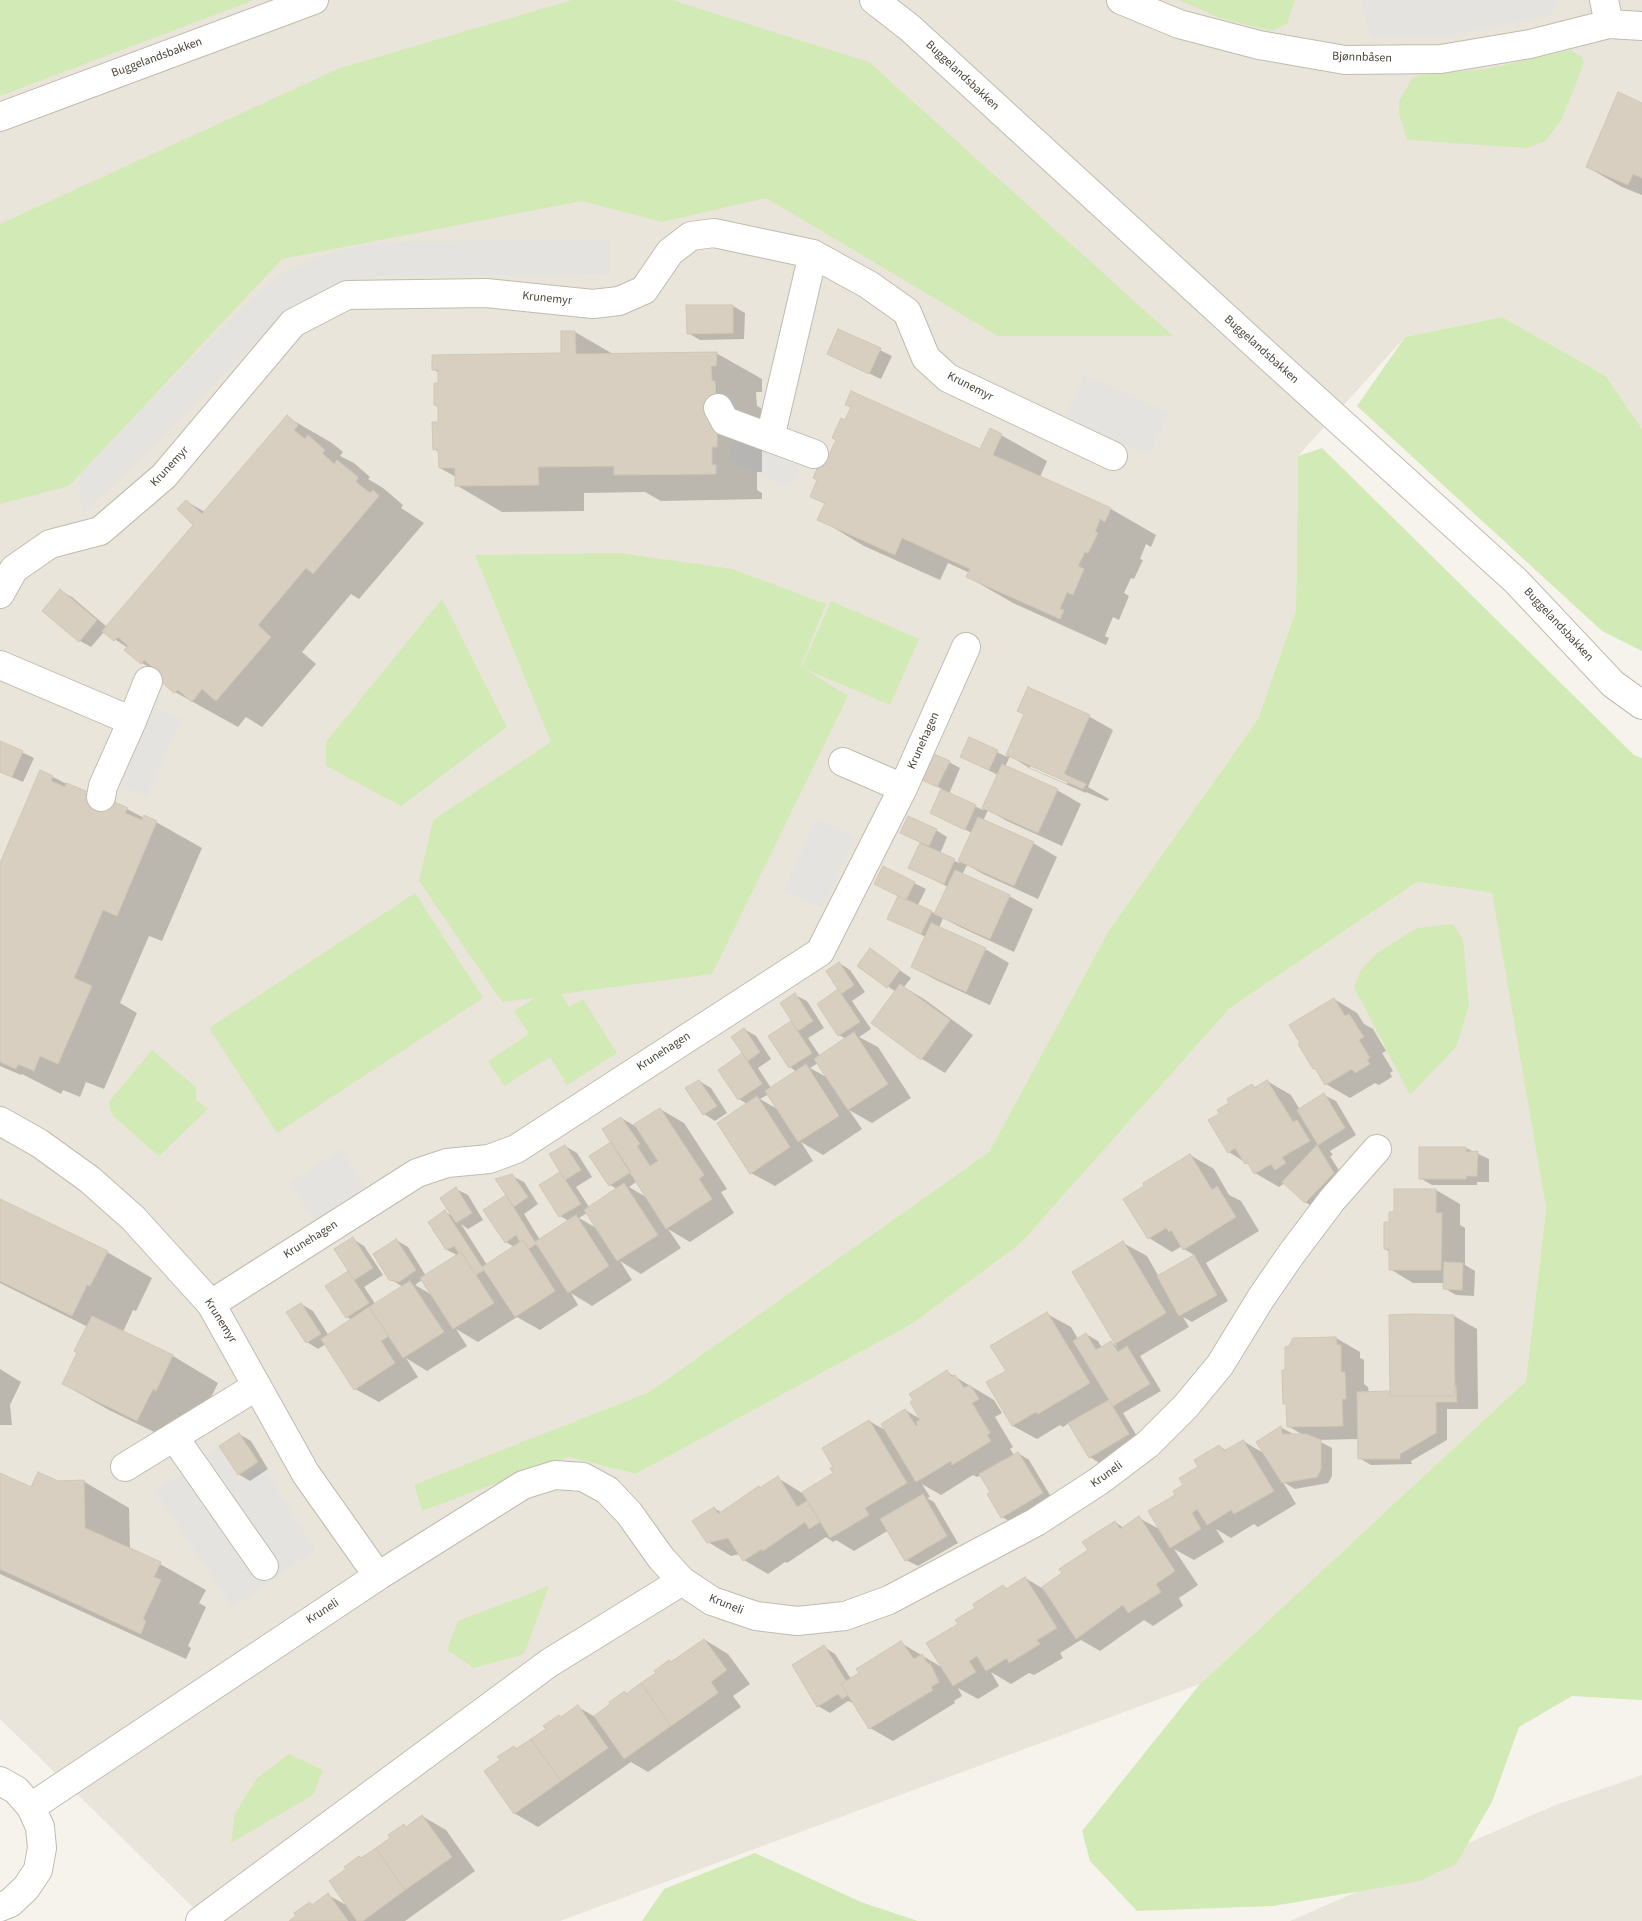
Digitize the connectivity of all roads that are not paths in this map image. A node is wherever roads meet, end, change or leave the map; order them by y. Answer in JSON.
{"nodes":[{"id":1,"x":314,"y":0,"type":"edge"},
{"id":2,"x":874,"y":0,"type":"edge"},
{"id":3,"x":1121,"y":0,"type":"edge"},
{"id":4,"x":1606,"y":12,"type":"edge"},
{"id":5,"x":1642,"y":26,"type":"edge"},
{"id":6,"x":0,"y":117,"type":"edge"},
{"id":7,"x":814,"y":254,"type":"junction"},
{"id":8,"x":718,"y":408,"type":"dead end"},
{"id":9,"x":770,"y":438,"type":"junction"},
{"id":10,"x":814,"y":454,"type":"dead end"},
{"id":11,"x":1113,"y":456,"type":"dead end"},
{"id":12,"x":0,"y":594,"type":"edge"},
{"id":13,"x":966,"y":647,"type":"dead end"},
{"id":14,"x":0,"y":665,"type":"edge"},
{"id":15,"x":148,"y":681,"type":"dead end"},
{"id":16,"x":1642,"y":705,"type":"edge"},
{"id":17,"x":132,"y":721,"type":"junction"},
{"id":18,"x":843,"y":762,"type":"dead end"},
{"id":19,"x":903,"y":788,"type":"junction"},
{"id":20,"x":101,"y":797,"type":"dead end"},
{"id":21,"x":0,"y":1121,"type":"edge"},
{"id":22,"x":1377,"y":1149,"type":"dead end"},
{"id":23,"x":211,"y":1304,"type":"junction"},
{"id":24,"x":257,"y":1386,"type":"junction"},
{"id":25,"x":174,"y":1437,"type":"junction"},
{"id":26,"x":125,"y":1468,"type":"dead end"},
{"id":27,"x":264,"y":1566,"type":"dead end"},
{"id":28,"x":378,"y":1576,"type":"junction"},
{"id":29,"x":682,"y":1581,"type":"junction"},
{"id":30,"x":0,"y":1781,"type":"edge"},
{"id":31,"x":31,"y":1807,"type":"junction"},
{"id":32,"x":0,"y":1907,"type":"edge"},
{"id":33,"x":200,"y":1921,"type":"edge"}],
"edges":[{"from":1,"to":6,"type":"street","name":"Buggelandsbakken"},
{"from":2,"to":16,"type":"street","name":"Buggelandsbakken"},
{"from":3,"to":4,"type":"street","name":"Bjønnbåsen"},
{"from":4,"to":5,"type":"street","name":"Bjønnbåsen"},
{"from":7,"to":9,"type":"street"},
{"from":7,"to":11,"type":"street","name":"Krunemyr"},
{"from":7,"to":12,"type":"street","name":"Krunemyr"},
{"from":8,"to":9,"type":"street"},
{"from":9,"to":10,"type":"street"},
{"from":13,"to":19,"type":"street","name":"Krunehagen"},
{"from":14,"to":17,"type":"street"},
{"from":15,"to":17,"type":"street"},
{"from":17,"to":20,"type":"street"},
{"from":18,"to":19,"type":"street"},
{"from":19,"to":23,"type":"street","name":"Krunehagen"},
{"from":21,"to":23,"type":"street","name":"Krunemyr"},
{"from":22,"to":29,"type":"street","name":"Kruneli"},
{"from":23,"to":24,"type":"street","name":"Krunemyr"},
{"from":24,"to":25,"type":"street"},
{"from":24,"to":28,"type":"street","name":"Krunemyr"},
{"from":25,"to":26,"type":"street"},
{"from":25,"to":27,"type":"street"},
{"from":28,"to":29,"type":"street","name":"Kruneli"},
{"from":28,"to":31,"type":"street","name":"Kruneli"},
{"from":29,"to":33,"type":"street"},
{"from":30,"to":31,"type":"street"},
{"from":31,"to":32,"type":"street"}]}
